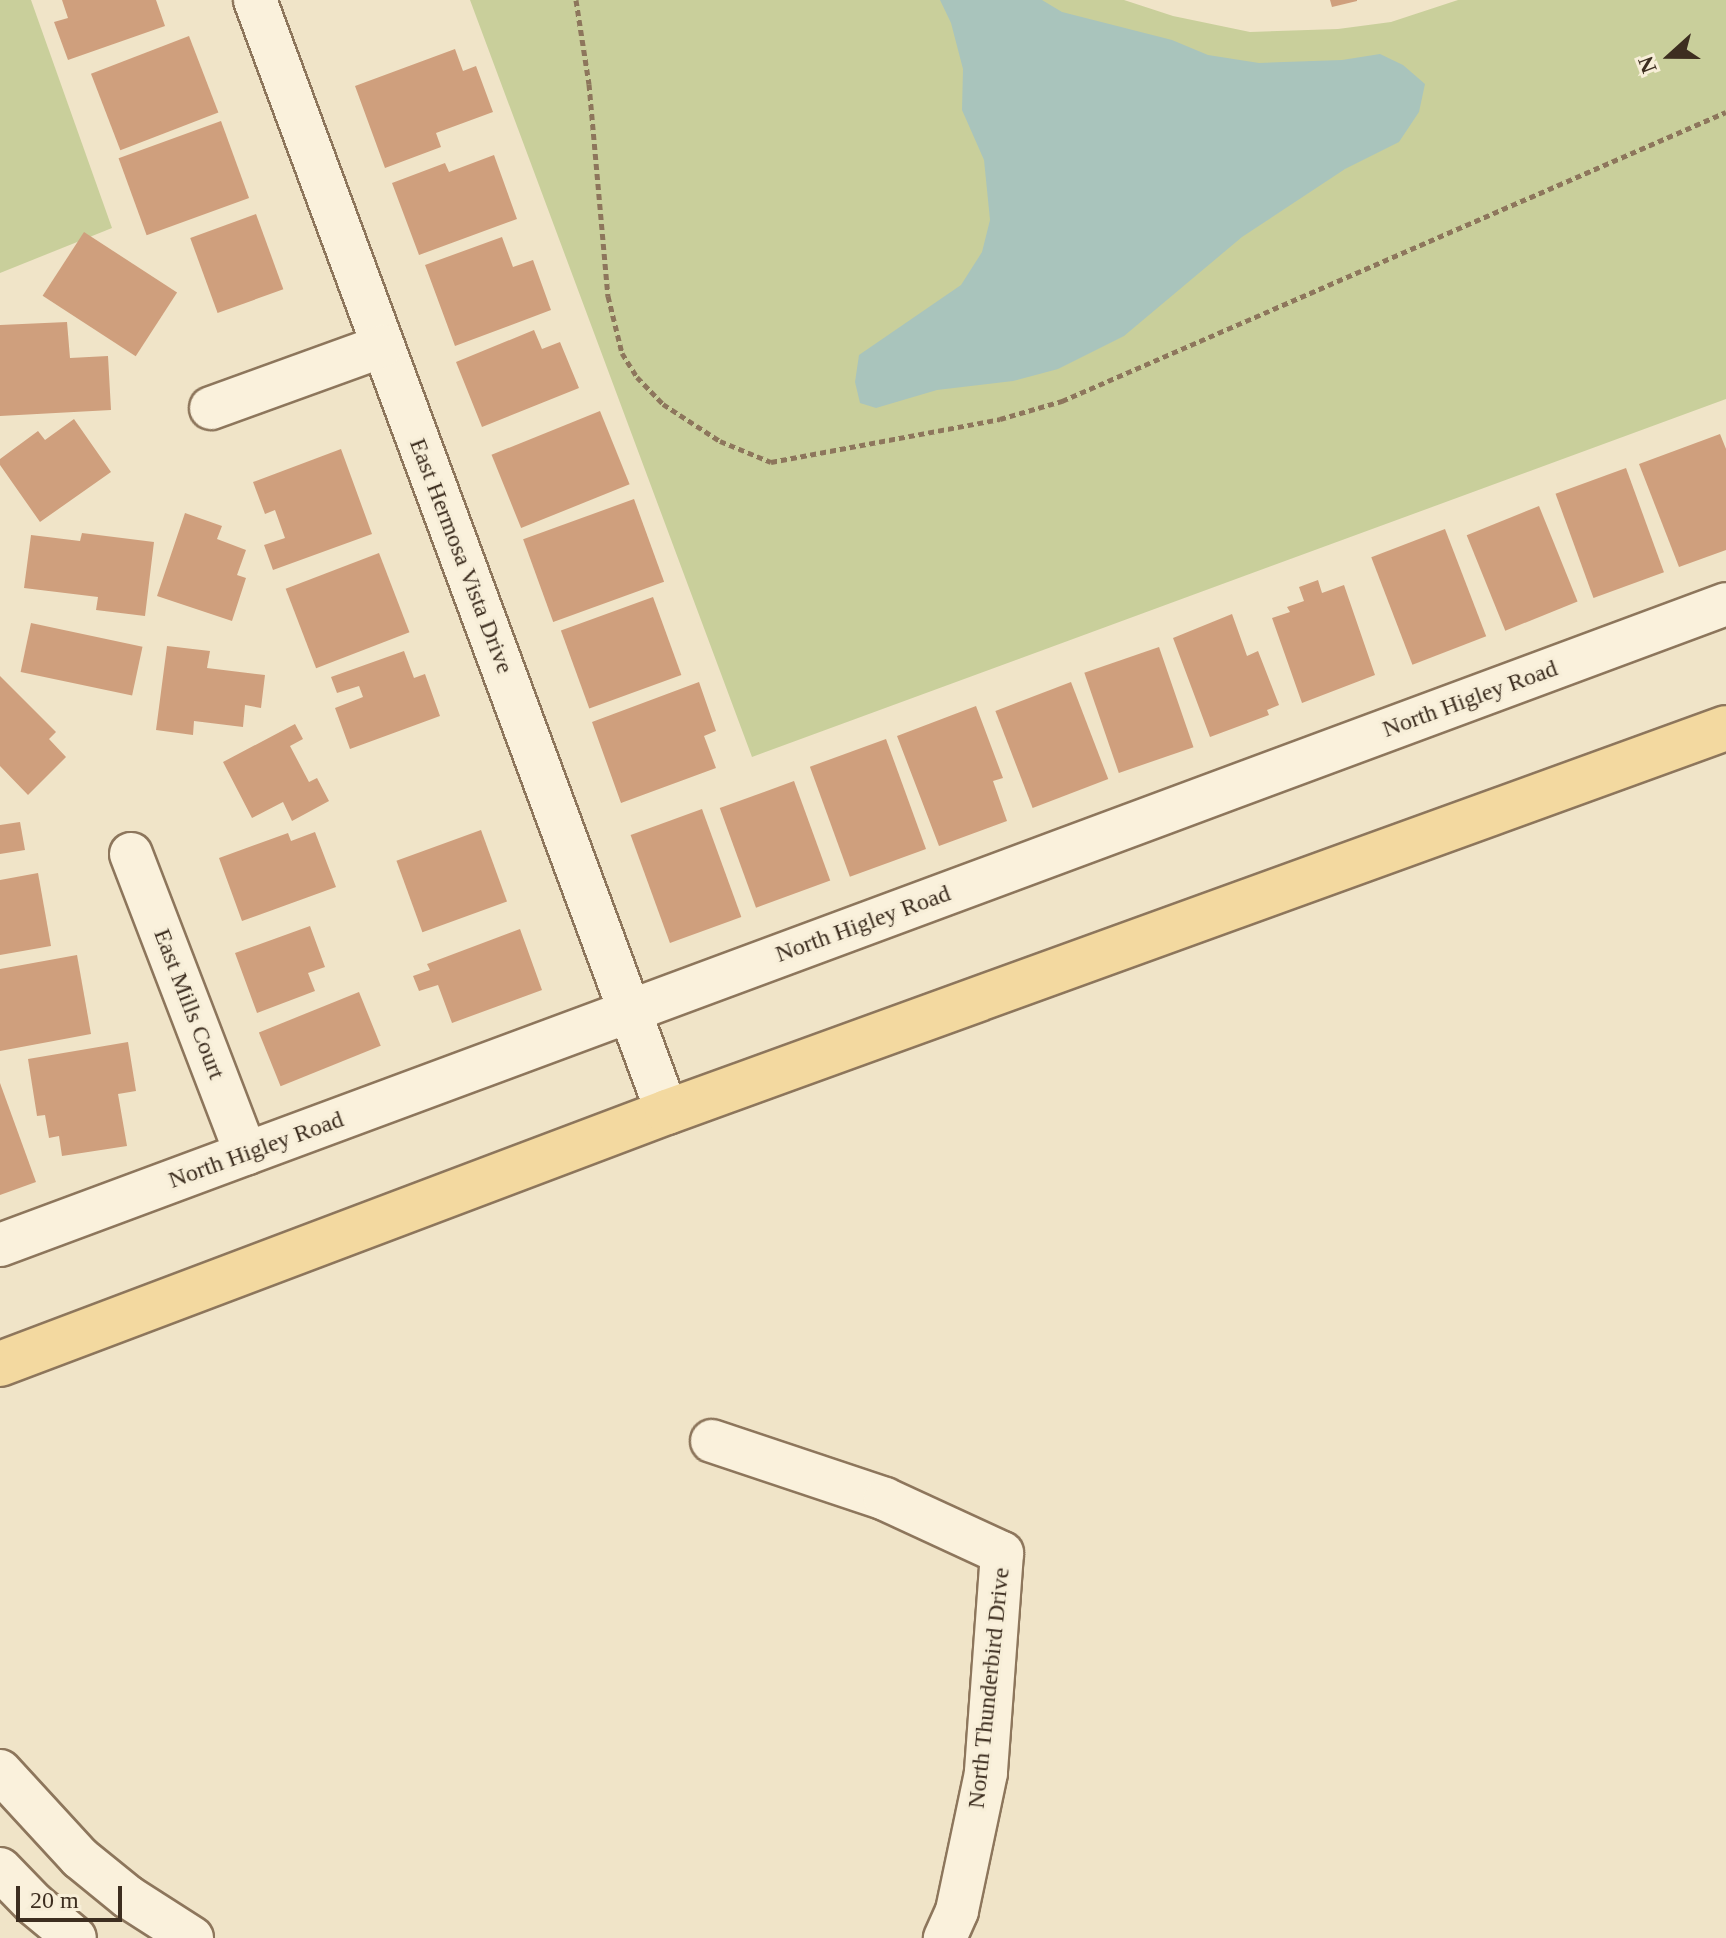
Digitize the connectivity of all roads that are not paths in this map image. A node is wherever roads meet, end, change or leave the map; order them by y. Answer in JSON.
{"nodes":[{"id":1,"x":255,"y":0,"type":"edge"},
{"id":2,"x":382,"y":346,"type":"junction"},
{"id":3,"x":211,"y":408,"type":"dead end"},
{"id":4,"x":1726,"y":604,"type":"edge"},
{"id":5,"x":1726,"y":728,"type":"edge"},
{"id":6,"x":131,"y":854,"type":"dead end"},
{"id":7,"x":632,"y":1010,"type":"junction"},
{"id":8,"x":667,"y":1112,"type":"junction"},
{"id":9,"x":246,"y":1154,"type":"junction"},
{"id":10,"x":0,"y":1245,"type":"edge"},
{"id":11,"x":0,"y":1364,"type":"edge"},
{"id":12,"x":712,"y":1441,"type":"dead end"},
{"id":13,"x":0,"y":1771,"type":"edge"},
{"id":14,"x":0,"y":1869,"type":"edge"},
{"id":15,"x":75,"y":1938,"type":"edge"},
{"id":16,"x":192,"y":1938,"type":"edge"},
{"id":17,"x":945,"y":1938,"type":"edge"}],
"edges":[{"from":1,"to":2,"type":"street","name":"East Hermosa Vista Drive"},
{"from":2,"to":3,"type":"street"},
{"from":2,"to":7,"type":"street","name":"East Hermosa Vista Drive"},
{"from":4,"to":7,"type":"street","name":"North Higley Road"},
{"from":5,"to":8,"type":"main road"},
{"from":6,"to":9,"type":"street","name":"East Mills Court"},
{"from":7,"to":8,"type":"street","name":"East Hermosa Vista Drive"},
{"from":7,"to":9,"type":"street","name":"North Higley Road"},
{"from":8,"to":11,"type":"main road"},
{"from":9,"to":10,"type":"street","name":"North Higley Road"},
{"from":12,"to":17,"type":"street","name":"North Thunderbird Drive"},
{"from":13,"to":16,"type":"street"},
{"from":14,"to":15,"type":"street"}]}
